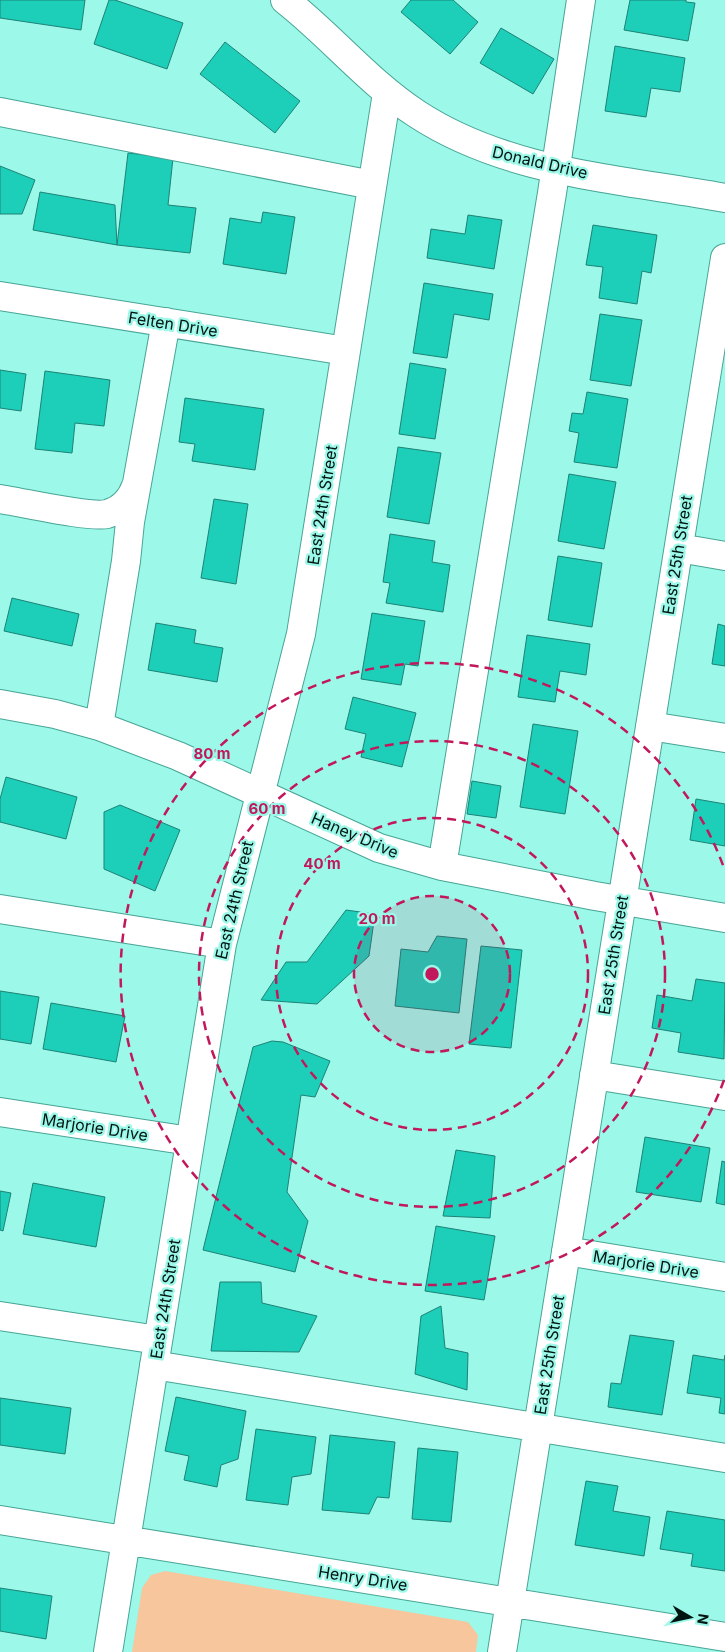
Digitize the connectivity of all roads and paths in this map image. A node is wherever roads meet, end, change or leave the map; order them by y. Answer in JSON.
{"nodes":[{"id":1,"x":285,"y":0,"type":"edge"},
{"id":2,"x":581,"y":0,"type":"edge"},
{"id":3,"x":387,"y":93,"type":"junction"},
{"id":4,"x":0,"y":112,"type":"edge"},
{"id":5,"x":556,"y":169,"type":"junction"},
{"id":6,"x":372,"y":185,"type":"junction"},
{"id":7,"x":725,"y":198,"type":"edge"},
{"id":8,"x":725,"y":258,"type":"edge"},
{"id":9,"x":0,"y":296,"type":"edge"},
{"id":10,"x":166,"y":322,"type":"junction"},
{"id":11,"x":346,"y":351,"type":"junction"},
{"id":12,"x":716,"y":376,"type":"edge"},
{"id":13,"x":140,"y":475,"type":"junction"},
{"id":14,"x":0,"y":499,"type":"edge"},
{"id":15,"x":101,"y":515,"type":"junction"},
{"id":16,"x":679,"y":548,"type":"junction"},
{"id":17,"x":725,"y":556,"type":"edge"},
{"id":18,"x":126,"y":561,"type":"junction"},
{"id":19,"x":0,"y":704,"type":"edge"},
{"id":20,"x":99,"y":726,"type":"junction"},
{"id":21,"x":650,"y":726,"type":"junction"},
{"id":22,"x":725,"y":738,"type":"edge"},
{"id":23,"x":259,"y":793,"type":"junction"},
{"id":24,"x":442,"y":866,"type":"junction"},
{"id":25,"x":622,"y":901,"type":"junction"},
{"id":26,"x":0,"y":909,"type":"edge"},
{"id":27,"x":725,"y":918,"type":"edge"},
{"id":28,"x":222,"y":944,"type":"junction"},
{"id":29,"x":594,"y":1075,"type":"junction"},
{"id":30,"x":725,"y":1096,"type":"edge"},
{"id":31,"x":0,"y":1112,"type":"edge"},
{"id":32,"x":190,"y":1141,"type":"junction"},
{"id":33,"x":566,"y":1251,"type":"junction"},
{"id":34,"x":725,"y":1277,"type":"edge"},
{"id":35,"x":0,"y":1316,"type":"edge"},
{"id":36,"x":156,"y":1352,"type":"junction"},
{"id":37,"x":538,"y":1427,"type":"junction"},
{"id":38,"x":725,"y":1458,"type":"edge"},
{"id":39,"x":0,"y":1520,"type":"edge"},
{"id":40,"x":126,"y":1540,"type":"junction"},
{"id":41,"x":510,"y":1601,"type":"junction"},
{"id":42,"x":725,"y":1637,"type":"edge"},
{"id":43,"x":108,"y":1652,"type":"edge"},
{"id":44,"x":502,"y":1652,"type":"edge"}],
"edges":[{"from":1,"to":3,"type":"street","name":"Donald Drive"},
{"from":2,"to":5,"type":"street"},
{"from":3,"to":5,"type":"street","name":"Donald Drive"},
{"from":3,"to":6,"type":"street","name":"East 24th Street"},
{"from":4,"to":6,"type":"street"},
{"from":5,"to":7,"type":"street","name":"Donald Drive"},
{"from":5,"to":24,"type":"street"},
{"from":6,"to":11,"type":"street","name":"East 24th Street"},
{"from":8,"to":12,"type":"street","name":"East 25th Street"},
{"from":9,"to":10,"type":"street","name":"Felten Drive"},
{"from":10,"to":11,"type":"street","name":"Felten Drive"},
{"from":10,"to":13,"type":"street"},
{"from":11,"to":23,"type":"street","name":"East 24th Street"},
{"from":12,"to":16,"type":"street","name":"East 25th Street"},
{"from":13,"to":15,"type":"street"},
{"from":13,"to":18,"type":"street"},
{"from":14,"to":15,"type":"street"},
{"from":15,"to":18,"type":"street"},
{"from":16,"to":17,"type":"street"},
{"from":16,"to":21,"type":"street","name":"East 25th Street"},
{"from":18,"to":20,"type":"street"},
{"from":19,"to":20,"type":"street","name":"Haney Drive"},
{"from":20,"to":23,"type":"street","name":"Haney Drive"},
{"from":21,"to":22,"type":"street"},
{"from":21,"to":25,"type":"street","name":"East 25th Street"},
{"from":23,"to":24,"type":"street","name":"Haney Drive"},
{"from":23,"to":28,"type":"street","name":"East 24th Street"},
{"from":24,"to":25,"type":"street","name":"Haney Drive"},
{"from":25,"to":27,"type":"street","name":"Haney Drive"},
{"from":25,"to":29,"type":"street","name":"East 25th Street"},
{"from":26,"to":28,"type":"street"},
{"from":28,"to":32,"type":"street","name":"East 24th Street"},
{"from":29,"to":30,"type":"street"},
{"from":29,"to":33,"type":"street","name":"East 25th Street"},
{"from":31,"to":32,"type":"street","name":"Marjorie Drive"},
{"from":32,"to":36,"type":"street","name":"East 24th Street"},
{"from":33,"to":34,"type":"street","name":"Marjorie Drive"},
{"from":33,"to":37,"type":"street","name":"East 25th Street"},
{"from":35,"to":36,"type":"street"},
{"from":36,"to":37,"type":"street"},
{"from":36,"to":40,"type":"street","name":"East 24th Street"},
{"from":37,"to":38,"type":"street"},
{"from":37,"to":41,"type":"street","name":"East 25th Street"},
{"from":39,"to":40,"type":"street","name":"Henry Drive"},
{"from":40,"to":41,"type":"street","name":"Henry Drive"},
{"from":40,"to":43,"type":"street","name":"East 24th Street"},
{"from":41,"to":42,"type":"street","name":"Henry Drive"},
{"from":41,"to":44,"type":"street","name":"East 25th Street"}]}
